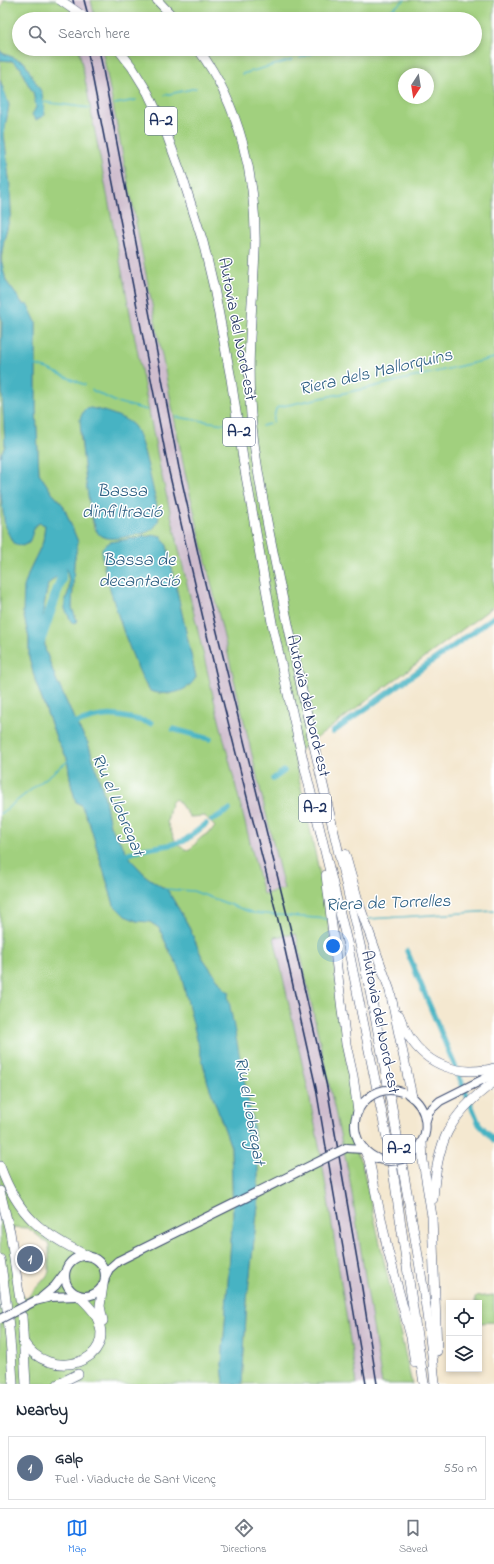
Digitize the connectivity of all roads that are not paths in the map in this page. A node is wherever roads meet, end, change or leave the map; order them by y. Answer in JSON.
{"nodes":[{"id":1,"x":60,"y":0,"type":"edge"},
{"id":2,"x":157,"y":0,"type":"edge"},
{"id":3,"x":77,"y":12,"type":"edge"},
{"id":4,"x":168,"y":12,"type":"edge"},
{"id":5,"x":123,"y":56,"type":"edge"},
{"id":6,"x":203,"y":56,"type":"edge"},
{"id":7,"x":335,"y":904,"type":"junction"},
{"id":8,"x":355,"y":904,"type":"junction"},
{"id":9,"x":390,"y":991,"type":"junction"},
{"id":10,"x":494,"y":1068,"type":"edge"},
{"id":11,"x":494,"y":1074,"type":"edge"},
{"id":12,"x":494,"y":1082,"type":"edge"},
{"id":13,"x":480,"y":1087,"type":"junction"},
{"id":14,"x":415,"y":1099,"type":"junction"},
{"id":15,"x":440,"y":1101,"type":"junction"},
{"id":16,"x":358,"y":1111,"type":"junction"},
{"id":17,"x":426,"y":1120,"type":"junction"},
{"id":18,"x":356,"y":1133,"type":"junction"},
{"id":19,"x":422,"y":1142,"type":"junction"},
{"id":20,"x":346,"y":1148,"type":"junction"},
{"id":21,"x":364,"y":1149,"type":"junction"},
{"id":22,"x":0,"y":1166,"type":"edge"},
{"id":23,"x":0,"y":1191,"type":"edge"},
{"id":24,"x":432,"y":1216,"type":"junction"},
{"id":25,"x":88,"y":1256,"type":"junction"},
{"id":26,"x":0,"y":1259,"type":"edge"},
{"id":27,"x":118,"y":1261,"type":"junction"},
{"id":28,"x":98,"y":1262,"type":"junction"},
{"id":29,"x":64,"y":1273,"type":"junction"},
{"id":30,"x":104,"y":1281,"type":"junction"},
{"id":31,"x":78,"y":1296,"type":"junction"},
{"id":32,"x":20,"y":1300,"type":"dead end"},
{"id":33,"x":35,"y":1301,"type":"junction"},
{"id":34,"x":22,"y":1316,"type":"dead end"},
{"id":35,"x":0,"y":1319,"type":"edge"},
{"id":36,"x":23,"y":1341,"type":"junction"},
{"id":37,"x":434,"y":1370,"type":"junction"},
{"id":38,"x":13,"y":1384,"type":"edge"},
{"id":39,"x":26,"y":1384,"type":"edge"},
{"id":40,"x":58,"y":1384,"type":"edge"},
{"id":41,"x":420,"y":1384,"type":"edge"},
{"id":42,"x":424,"y":1384,"type":"edge"},
{"id":43,"x":436,"y":1384,"type":"edge"}],
"edges":[{"from":1,"to":3,"type":"highway","bridge":true},
{"from":2,"to":4,"type":"highway"},
{"from":5,"to":7,"type":"highway","name":"Autovia del Nord-est","number":"A-2"},
{"from":6,"to":8,"type":"highway","name":"Autovia del Nord-est","number":"A-2"},
{"from":7,"to":16,"type":"highway"},
{"from":7,"to":42,"type":"highway","name":"Autovia del Nord-est","number":"A-2"},
{"from":8,"to":9,"type":"highway"},
{"from":8,"to":37,"type":"highway","name":"Autovia del Nord-est","number":"A-2"},
{"from":9,"to":10,"type":"highway"},
{"from":9,"to":14,"type":"highway"},
{"from":11,"to":13,"type":"main road"},
{"from":12,"to":13,"type":"highway"},
{"from":13,"to":15,"type":"main road"},
{"from":13,"to":24,"type":"highway"},
{"from":14,"to":15,"type":"main road"},
{"from":14,"to":16,"type":"main road","bridge":true},
{"from":14,"to":17,"type":"main road"},
{"from":15,"to":17,"type":"main road"},
{"from":16,"to":18,"type":"main road"},
{"from":17,"to":19,"type":"main road"},
{"from":18,"to":20,"type":"main road"},
{"from":18,"to":21,"type":"main road"},
{"from":19,"to":21,"type":"main road","bridge":true},
{"from":19,"to":24,"type":"highway"},
{"from":20,"to":21,"type":"main road"},
{"from":20,"to":27,"type":"main road","bridge":true},
{"from":21,"to":41,"type":"highway"},
{"from":22,"to":25,"type":"highway"},
{"from":23,"to":32,"type":"highway"},
{"from":24,"to":37,"type":"highway"},
{"from":25,"to":28,"type":"main road"},
{"from":25,"to":29,"type":"main road"},
{"from":26,"to":38,"type":"highway"},
{"from":27,"to":28,"type":"main road"},
{"from":27,"to":30,"type":"main road"},
{"from":28,"to":30,"type":"main road"},
{"from":29,"to":31,"type":"main road"},
{"from":29,"to":33,"type":"main road"},
{"from":30,"to":31,"type":"main road"},
{"from":30,"to":40,"type":"highway"},
{"from":31,"to":33,"type":"main road"},
{"from":31,"to":36,"type":"highway"},
{"from":33,"to":35,"type":"main road","bridge":true},
{"from":34,"to":36,"type":"highway"},
{"from":36,"to":39,"type":"highway"},
{"from":37,"to":43,"type":"highway","name":"Autovia del Nord-est","number":"A-2"}]}
